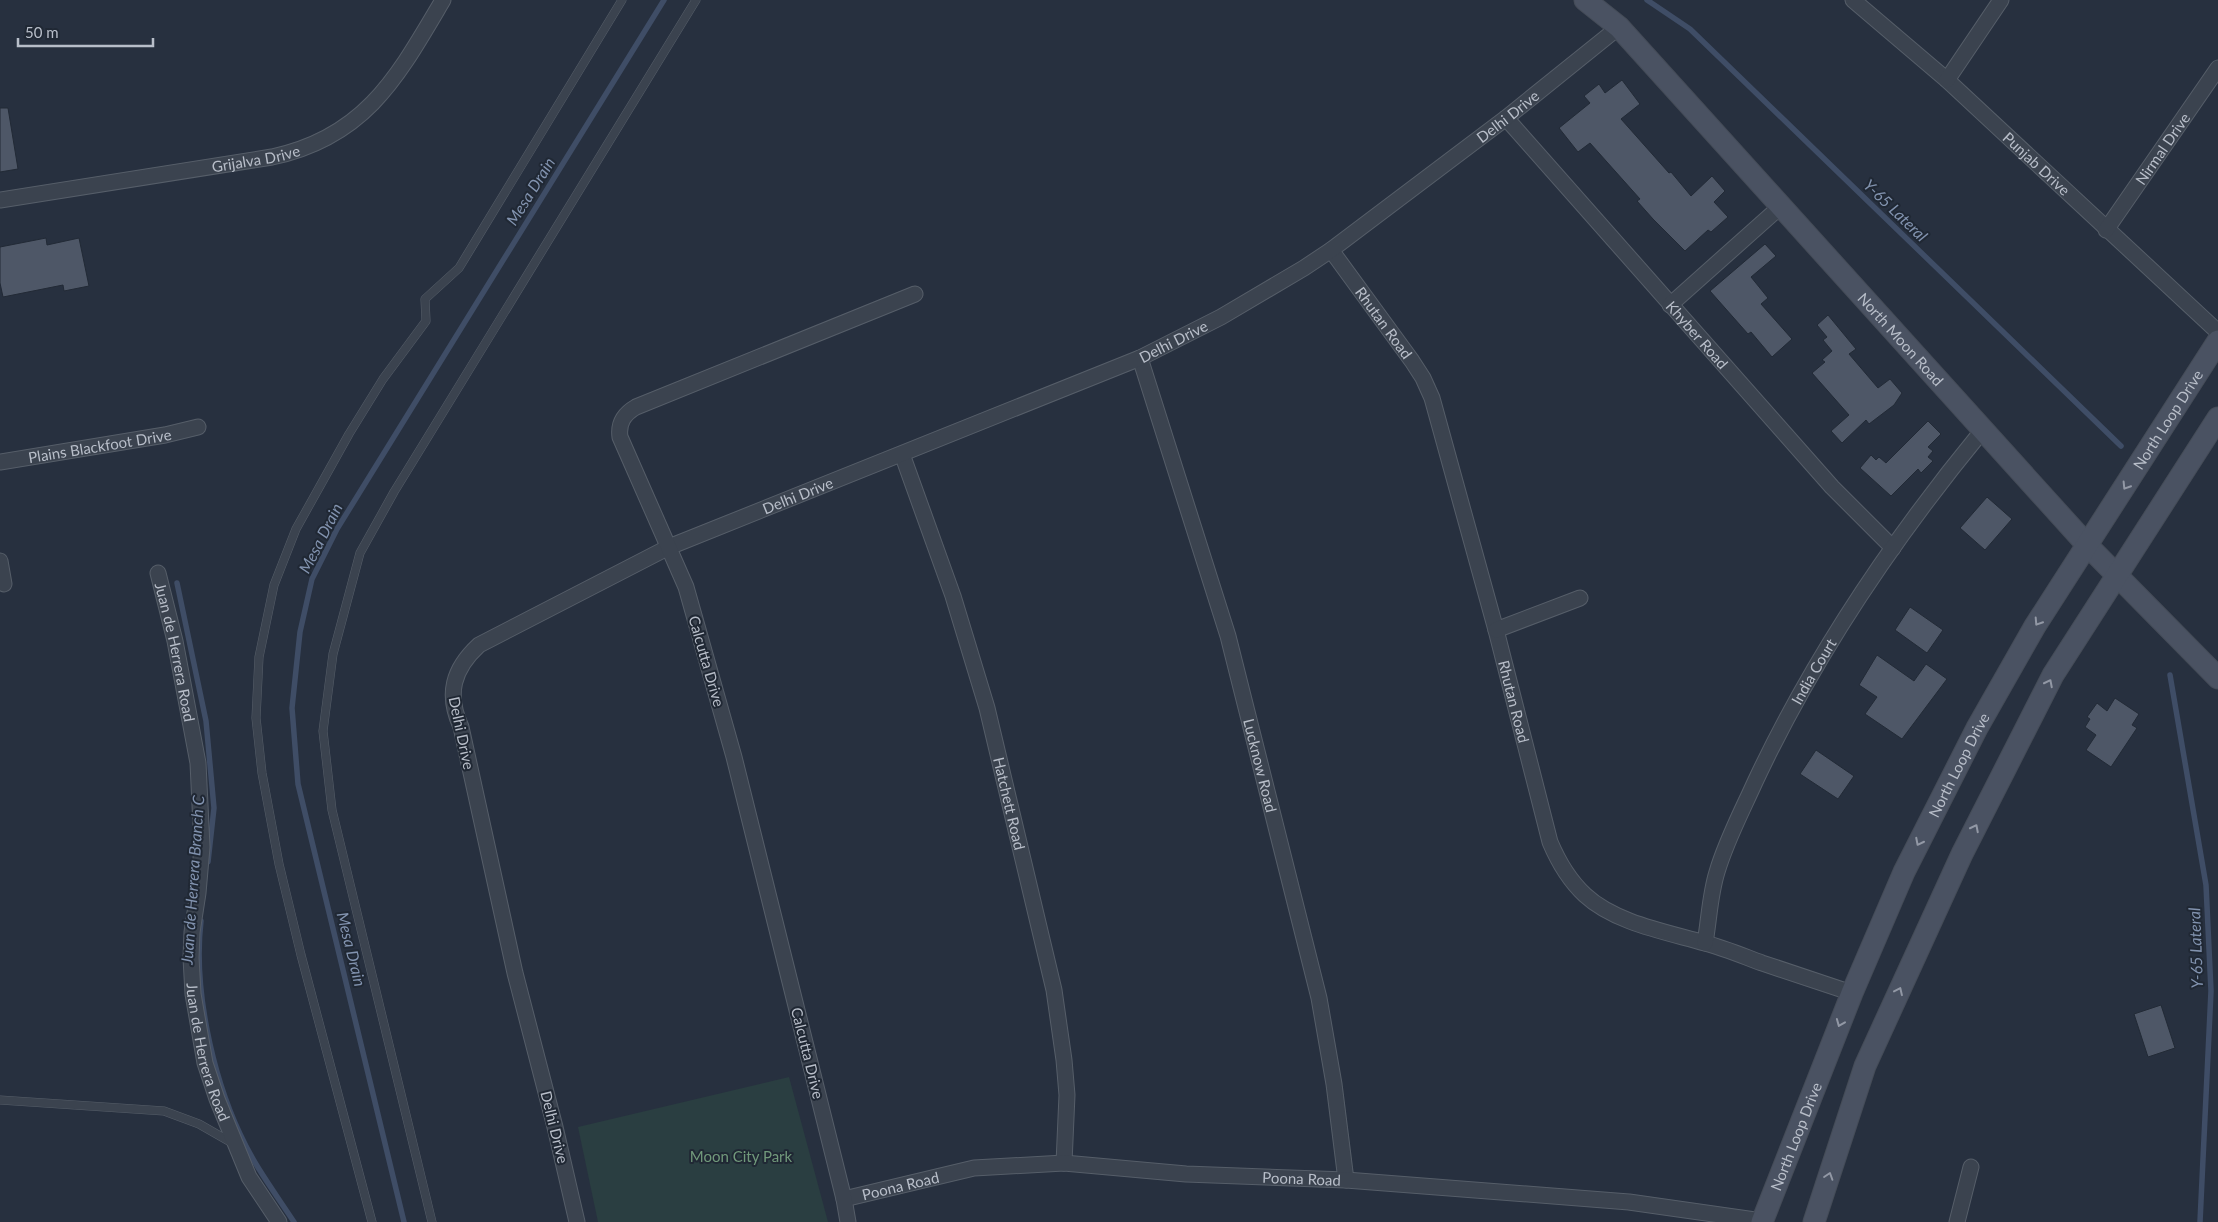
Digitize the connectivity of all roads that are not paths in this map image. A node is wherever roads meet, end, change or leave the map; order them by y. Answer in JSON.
{"nodes":[{"id":1,"x":444,"y":0,"type":"edge"},
{"id":2,"x":622,"y":0,"type":"edge"},
{"id":3,"x":696,"y":0,"type":"edge"},
{"id":4,"x":1585,"y":0,"type":"edge"},
{"id":5,"x":1853,"y":0,"type":"edge"},
{"id":6,"x":2002,"y":0,"type":"edge"},
{"id":7,"x":1619,"y":27,"type":"junction"},
{"id":8,"x":2218,"y":68,"type":"edge"},
{"id":9,"x":1948,"y":80,"type":"junction"},
{"id":10,"x":1506,"y":118,"type":"junction"},
{"id":11,"x":0,"y":200,"type":"edge"},
{"id":12,"x":1780,"y":206,"type":"junction"},
{"id":13,"x":2106,"y":230,"type":"junction"},
{"id":14,"x":1331,"y":250,"type":"junction"},
{"id":15,"x":915,"y":294,"type":"dead end"},
{"id":16,"x":1670,"y":305,"type":"junction"},
{"id":17,"x":2218,"y":332,"type":"edge"},
{"id":18,"x":2218,"y":341,"type":"edge"},
{"id":19,"x":1140,"y":358,"type":"junction"},
{"id":20,"x":2218,"y":418,"type":"edge"},
{"id":21,"x":198,"y":427,"type":"dead end"},
{"id":22,"x":1982,"y":431,"type":"junction"},
{"id":23,"x":902,"y":454,"type":"junction"},
{"id":24,"x":0,"y":462,"type":"edge"},
{"id":25,"x":2088,"y":546,"type":"junction"},
{"id":26,"x":669,"y":547,"type":"junction"},
{"id":27,"x":1893,"y":548,"type":"junction"},
{"id":28,"x":0,"y":561,"type":"edge"},
{"id":29,"x":158,"y":574,"type":"dead end"},
{"id":30,"x":2116,"y":574,"type":"junction"},
{"id":31,"x":4,"y":584,"type":"dead end"},
{"id":32,"x":1580,"y":598,"type":"dead end"},
{"id":33,"x":1496,"y":630,"type":"junction"},
{"id":34,"x":2218,"y":678,"type":"edge"},
{"id":35,"x":1705,"y":943,"type":"junction"},
{"id":36,"x":1852,"y":993,"type":"junction"},
{"id":37,"x":0,"y":1100,"type":"edge"},
{"id":38,"x":238,"y":1146,"type":"junction"},
{"id":39,"x":1064,"y":1163,"type":"junction"},
{"id":40,"x":1971,"y":1167,"type":"dead end"},
{"id":41,"x":1346,"y":1180,"type":"junction"},
{"id":42,"x":844,"y":1199,"type":"junction"},
{"id":43,"x":1762,"y":1221,"type":"edge"},
{"id":44,"x":279,"y":1222,"type":"edge"},
{"id":45,"x":372,"y":1222,"type":"edge"},
{"id":46,"x":432,"y":1222,"type":"edge"},
{"id":47,"x":577,"y":1222,"type":"edge"},
{"id":48,"x":848,"y":1222,"type":"edge"},
{"id":49,"x":1814,"y":1222,"type":"edge"},
{"id":50,"x":1957,"y":1222,"type":"edge"}],
"edges":[{"from":1,"to":11,"type":"street","name":"Grijalva Drive"},
{"from":2,"to":45,"type":"lane"},
{"from":3,"to":46,"type":"lane"},
{"from":4,"to":7,"type":"main road","name":"North Moon Road"},
{"from":5,"to":9,"type":"street","name":"Punjab Drive"},
{"from":6,"to":9,"type":"street"},
{"from":7,"to":10,"type":"street","name":"Delhi Drive"},
{"from":7,"to":12,"type":"main road","name":"North Moon Road"},
{"from":8,"to":13,"type":"street","name":"Nirmal Drive"},
{"from":9,"to":13,"type":"street","name":"Punjab Drive"},
{"from":10,"to":14,"type":"street","name":"Delhi Drive"},
{"from":10,"to":16,"type":"street","name":"Khyber Road"},
{"from":12,"to":16,"type":"street"},
{"from":12,"to":22,"type":"main road","name":"North Moon Road"},
{"from":13,"to":17,"type":"street","name":"Punjab Drive"},
{"from":14,"to":19,"type":"street","name":"Delhi Drive"},
{"from":14,"to":33,"type":"street","name":"Rhutan Road"},
{"from":15,"to":26,"type":"street","name":"Calcutta Drive"},
{"from":16,"to":27,"type":"street","name":"Khyber Road"},
{"from":18,"to":25,"type":"main road","name":"North Loop Drive","one_way":true},
{"from":19,"to":23,"type":"street","name":"Delhi Drive"},
{"from":19,"to":41,"type":"street","name":"Lucknow Road"},
{"from":20,"to":30,"type":"main road"},
{"from":21,"to":24,"type":"street","name":"Plains Blackfoot Drive"},
{"from":22,"to":25,"type":"main road","name":"North Moon Road"},
{"from":22,"to":27,"type":"street","name":"India Court"},
{"from":23,"to":26,"type":"street","name":"Delhi Drive"},
{"from":23,"to":39,"type":"street","name":"Hatchett Road"},
{"from":25,"to":30,"type":"main road","name":"North Moon Road"},
{"from":25,"to":36,"type":"main road","name":"North Loop Drive","one_way":true},
{"from":26,"to":42,"type":"street","name":"Calcutta Drive"},
{"from":26,"to":47,"type":"street","name":"Delhi Drive"},
{"from":27,"to":35,"type":"street","name":"India Court"},
{"from":28,"to":31,"type":"street"},
{"from":29,"to":38,"type":"street","name":"Juan de Herrera Road"},
{"from":30,"to":34,"type":"main road","name":"North Moon Road"},
{"from":49,"to":30,"type":"main road","one_way":true},
{"from":32,"to":33,"type":"street"},
{"from":33,"to":35,"type":"street","name":"Rhutan Road"},
{"from":35,"to":36,"type":"street","name":"Rhutan Road"},
{"from":36,"to":43,"type":"main road","name":"North Loop Drive","one_way":true},
{"from":37,"to":38,"type":"lane"},
{"from":38,"to":44,"type":"street","name":"Juan de Herrera Road"},
{"from":39,"to":41,"type":"street","name":"Poona Road"},
{"from":39,"to":42,"type":"street","name":"Poona Road"},
{"from":40,"to":50,"type":"street"},
{"from":41,"to":43,"type":"street","name":"Poona Road"},
{"from":42,"to":48,"type":"street","name":"Calcutta Drive"}]}
